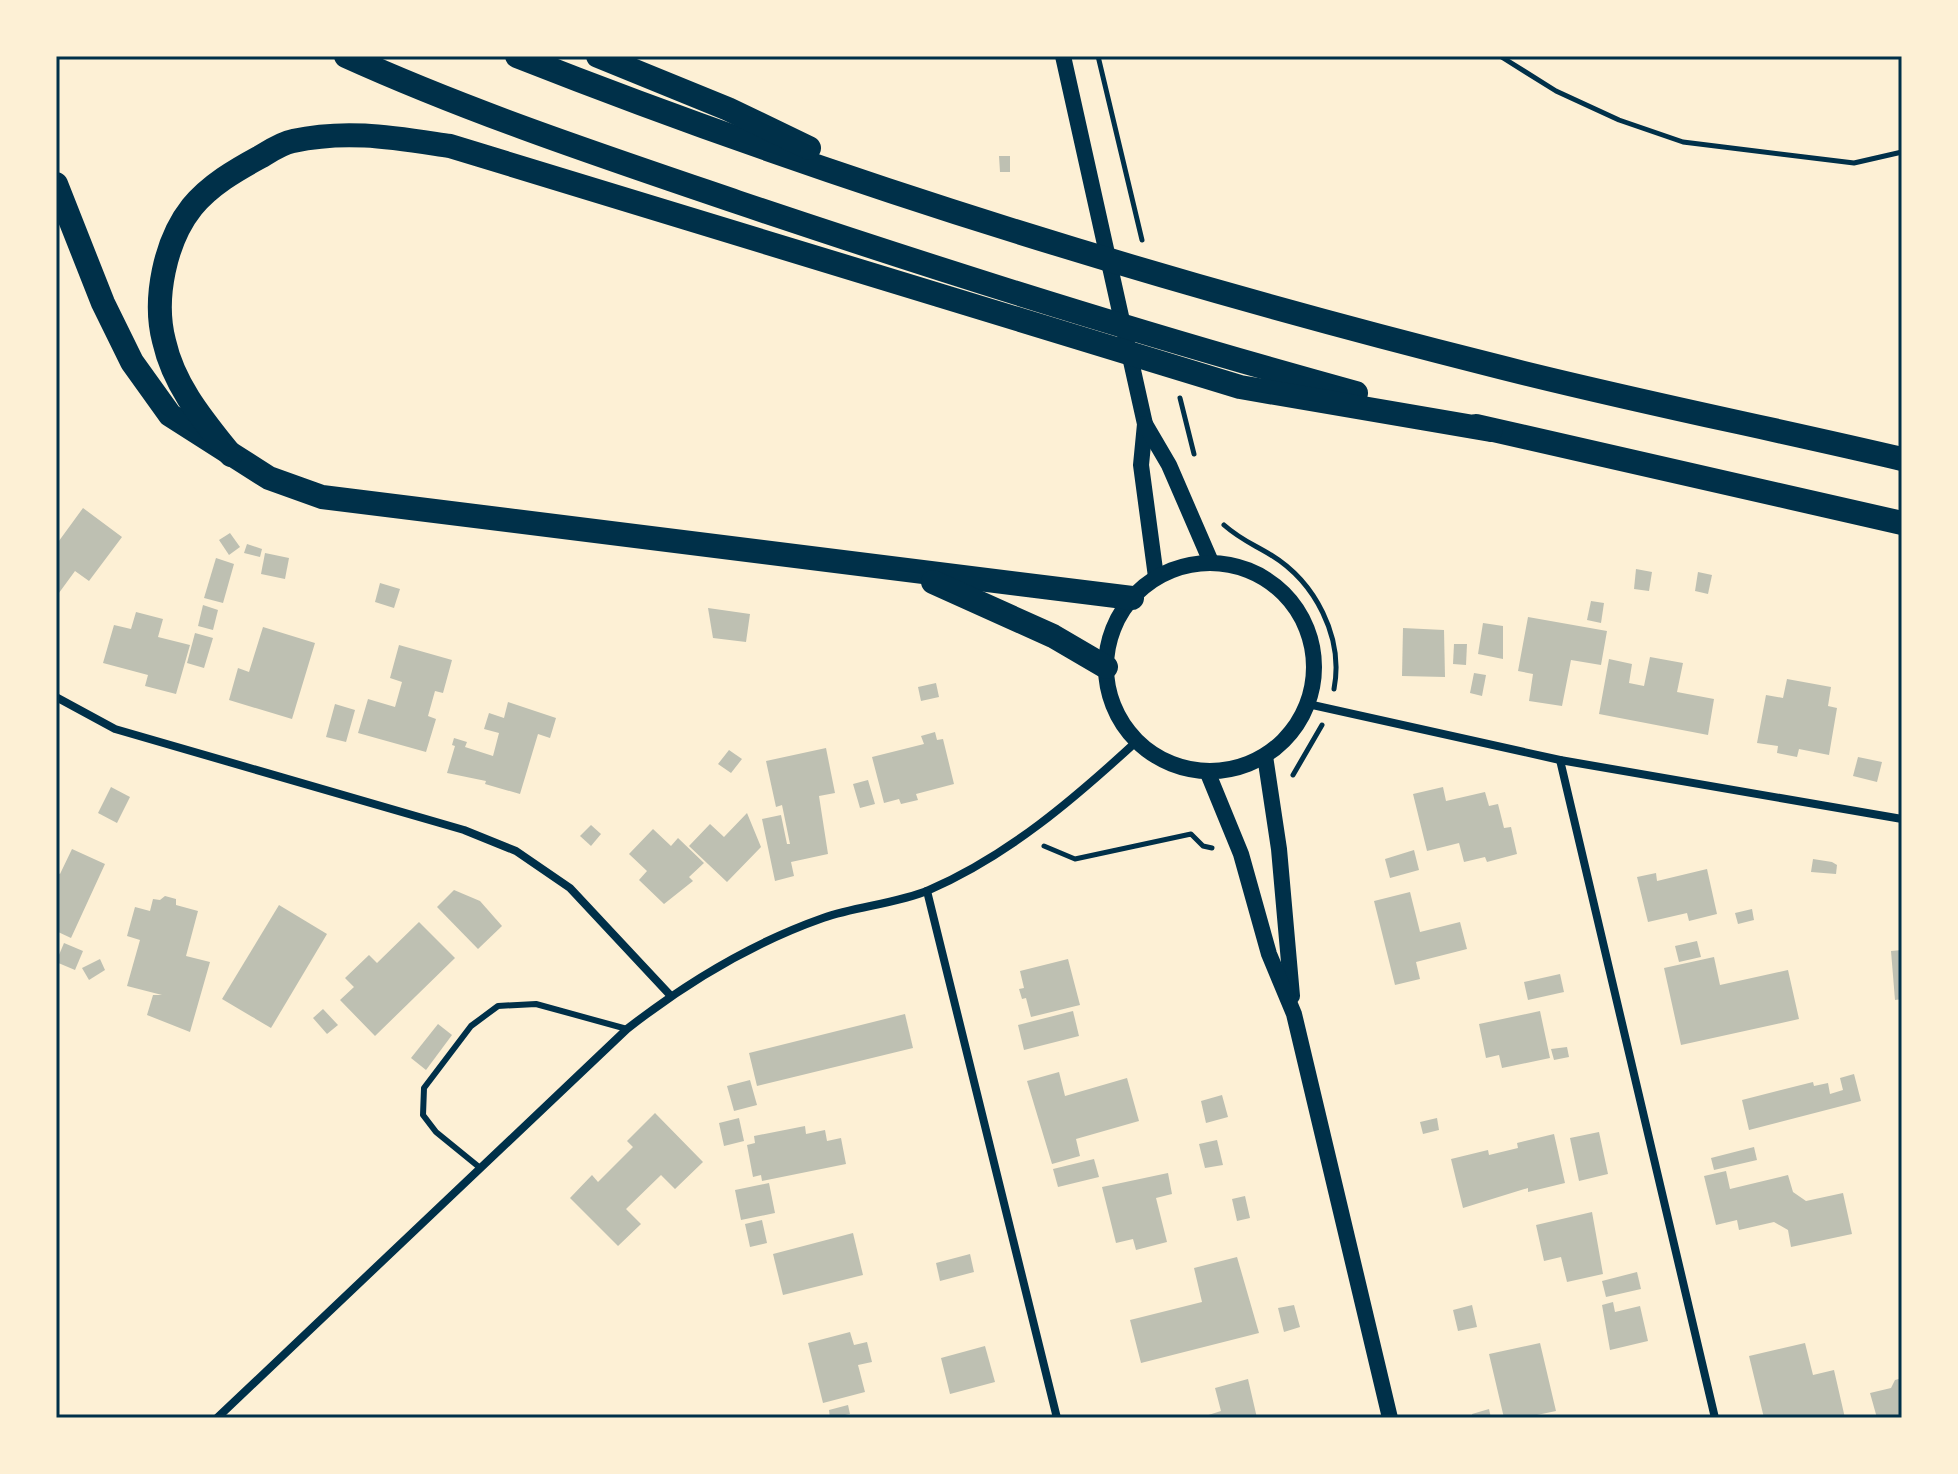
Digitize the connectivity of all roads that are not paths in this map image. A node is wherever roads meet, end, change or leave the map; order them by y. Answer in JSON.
{"nodes":[{"id":1,"x":346,"y":56,"type":"edge"},
{"id":2,"x":517,"y":56,"type":"edge"},
{"id":3,"x":598,"y":56,"type":"edge"},
{"id":4,"x":1063,"y":56,"type":"edge"},
{"id":5,"x":56,"y":184,"type":"edge"},
{"id":6,"x":915,"y":200,"type":"junction"},
{"id":7,"x":1145,"y":424,"type":"junction"},
{"id":8,"x":1491,"y":430,"type":"junction"},
{"id":9,"x":231,"y":455,"type":"junction"},
{"id":10,"x":1902,"y":459,"type":"edge"},
{"id":11,"x":1902,"y":523,"type":"edge"},
{"id":12,"x":1211,"y":562,"type":"junction"},
{"id":13,"x":912,"y":573,"type":"junction"},
{"id":14,"x":1156,"y":577,"type":"junction"},
{"id":15,"x":1132,"y":598,"type":"junction"},
{"id":16,"x":1106,"y":667,"type":"junction"},
{"id":17,"x":56,"y":697,"type":"edge"},
{"id":18,"x":1308,"y":704,"type":"junction"},
{"id":19,"x":1137,"y":741,"type":"junction"},
{"id":20,"x":1265,"y":756,"type":"junction"},
{"id":21,"x":1560,"y":760,"type":"junction"},
{"id":22,"x":1207,"y":771,"type":"junction"},
{"id":23,"x":1902,"y":819,"type":"edge"},
{"id":24,"x":927,"y":891,"type":"junction"},
{"id":25,"x":670,"y":995,"type":"junction"},
{"id":26,"x":1294,"y":1014,"type":"junction"},
{"id":27,"x":627,"y":1029,"type":"junction"},
{"id":28,"x":479,"y":1167,"type":"junction"},
{"id":29,"x":217,"y":1418,"type":"edge"},
{"id":30,"x":1057,"y":1418,"type":"edge"},
{"id":31,"x":1390,"y":1418,"type":"edge"},
{"id":32,"x":1715,"y":1418,"type":"edge"}],
"edges":[{"from":1,"to":8,"type":"highway"},
{"from":2,"to":6,"type":"highway"},
{"from":3,"to":6,"type":"highway"},
{"from":4,"to":7,"type":"main road"},
{"from":5,"to":9,"type":"highway"},
{"from":6,"to":10,"type":"highway"},
{"from":7,"to":12,"type":"main road"},
{"from":7,"to":14,"type":"main road"},
{"from":8,"to":9,"type":"highway"},
{"from":8,"to":11,"type":"highway"},
{"from":9,"to":13,"type":"highway"},
{"from":12,"to":14,"type":"main road"},
{"from":12,"to":18,"type":"main road"},
{"from":13,"to":15,"type":"highway"},
{"from":13,"to":16,"type":"highway"},
{"from":14,"to":15,"type":"main road"},
{"from":15,"to":16,"type":"main road"},
{"from":16,"to":19,"type":"main road"},
{"from":17,"to":25,"type":"street"},
{"from":18,"to":20,"type":"main road"},
{"from":18,"to":21,"type":"street"},
{"from":19,"to":22,"type":"main road"},
{"from":19,"to":24,"type":"street"},
{"from":20,"to":22,"type":"main road"},
{"from":20,"to":26,"type":"main road"},
{"from":21,"to":23,"type":"street"},
{"from":21,"to":32,"type":"street"},
{"from":22,"to":26,"type":"main road"},
{"from":24,"to":25,"type":"street"},
{"from":24,"to":30,"type":"street"},
{"from":25,"to":27,"type":"street"},
{"from":26,"to":31,"type":"main road"},
{"from":27,"to":28,"type":"street"},
{"from":27,"to":28,"type":"lane"},
{"from":28,"to":29,"type":"street"}]}
